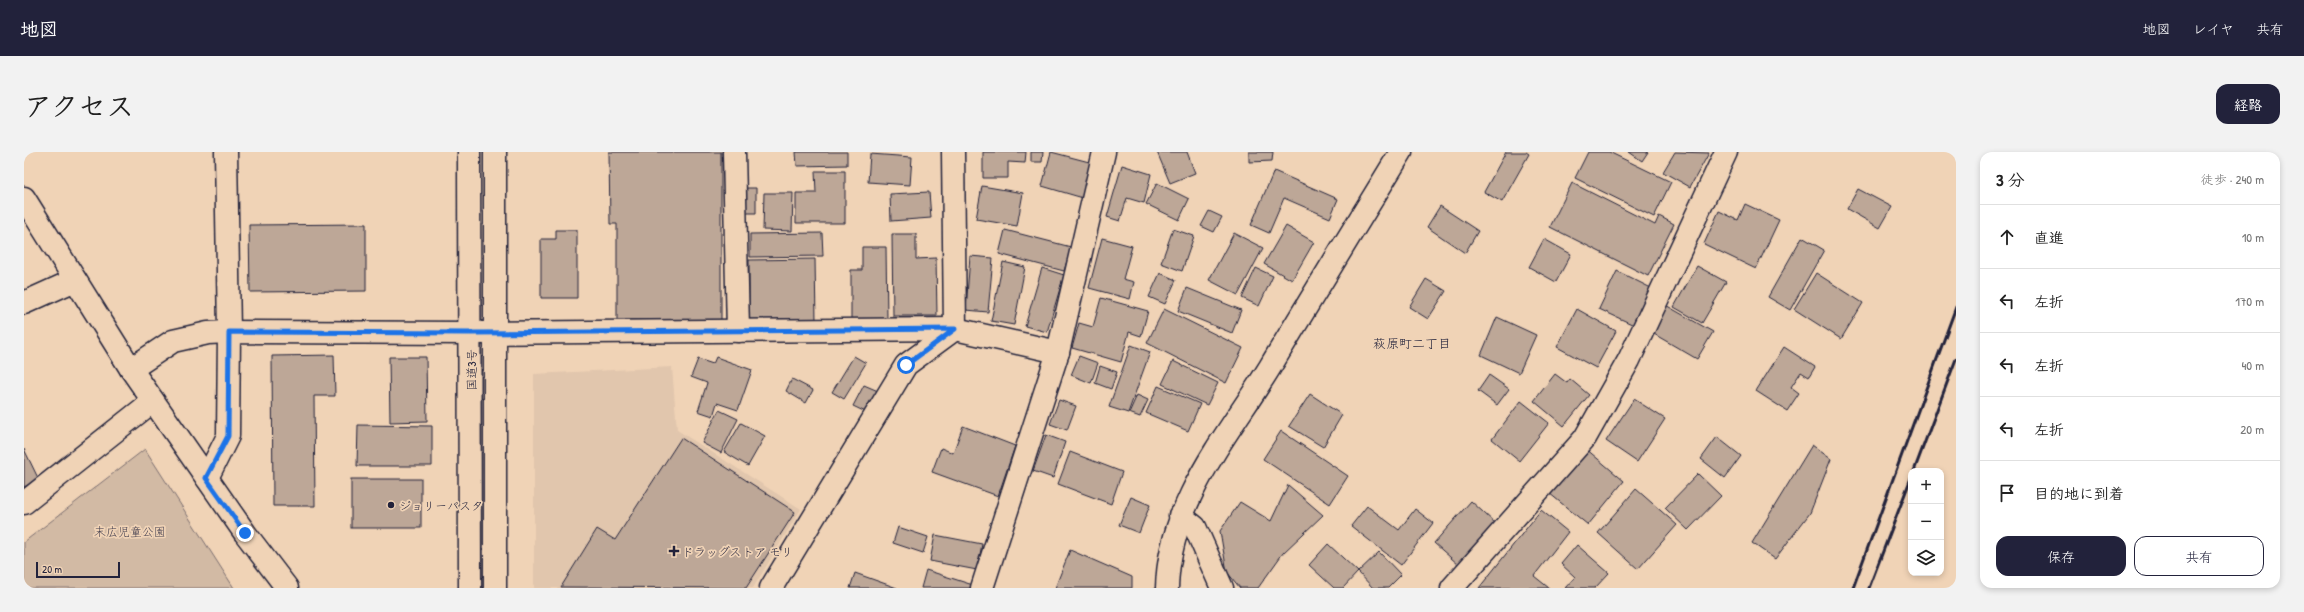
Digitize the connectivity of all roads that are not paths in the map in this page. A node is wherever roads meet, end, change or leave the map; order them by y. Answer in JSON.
{"nodes":[{"id":1,"x":226,"y":152,"type":"edge"},
{"id":2,"x":469,"y":152,"type":"edge"},
{"id":3,"x":495,"y":152,"type":"edge"},
{"id":4,"x":734,"y":152,"type":"edge"},
{"id":5,"x":953,"y":152,"type":"edge"},
{"id":6,"x":1104,"y":152,"type":"edge"},
{"id":7,"x":1400,"y":152,"type":"edge"},
{"id":8,"x":1726,"y":152,"type":"edge"},
{"id":9,"x":24,"y":198,"type":"edge"},
{"id":10,"x":75,"y":280,"type":"junction"},
{"id":11,"x":24,"y":303,"type":"edge"},
{"id":12,"x":955,"y":329,"type":"junction"},
{"id":13,"x":229,"y":332,"type":"junction"},
{"id":14,"x":738,"y":332,"type":"junction"},
{"id":15,"x":471,"y":333,"type":"junction"},
{"id":16,"x":495,"y":333,"type":"junction"},
{"id":17,"x":1058,"y":352,"type":"junction"},
{"id":18,"x":130,"y":369,"type":"junction"},
{"id":19,"x":153,"y":401,"type":"junction"},
{"id":20,"x":206,"y":478,"type":"junction"},
{"id":21,"x":24,"y":503,"type":"edge"},
{"id":22,"x":1180,"y":516,"type":"junction"},
{"id":23,"x":287,"y":588,"type":"edge"},
{"id":24,"x":470,"y":588,"type":"edge"},
{"id":25,"x":495,"y":588,"type":"edge"},
{"id":26,"x":771,"y":588,"type":"edge"},
{"id":27,"x":982,"y":588,"type":"edge"},
{"id":28,"x":1167,"y":588,"type":"edge"},
{"id":29,"x":1222,"y":588,"type":"edge"},
{"id":30,"x":1452,"y":588,"type":"edge"}],
"edges":[{"from":1,"to":13,"type":"main road"},
{"from":2,"to":15,"type":"main road","name":"国道3号"},
{"from":3,"to":16,"type":"main road","name":"国道3号"},
{"from":4,"to":14,"type":"main road"},
{"from":5,"to":12,"type":"main road"},
{"from":6,"to":17,"type":"main road"},
{"from":7,"to":22,"type":"main road"},
{"from":8,"to":30,"type":"main road"},
{"from":9,"to":10,"type":"main road"},
{"from":10,"to":11,"type":"main road"},
{"from":10,"to":18,"type":"main road"},
{"from":12,"to":14,"type":"main road"},
{"from":12,"to":17,"type":"main road"},
{"from":12,"to":26,"type":"main road"},
{"from":13,"to":15,"type":"main road"},
{"from":13,"to":18,"type":"main road"},
{"from":13,"to":20,"type":"main road"},
{"from":14,"to":16,"type":"main road"},
{"from":15,"to":16,"type":"main road"},
{"from":15,"to":24,"type":"main road","name":"国道3号"},
{"from":16,"to":25,"type":"main road","name":"国道3号"},
{"from":17,"to":27,"type":"main road"},
{"from":18,"to":19,"type":"main road"},
{"from":19,"to":20,"type":"main road"},
{"from":19,"to":21,"type":"main road"},
{"from":20,"to":23,"type":"main road"},
{"from":22,"to":28,"type":"main road"},
{"from":22,"to":29,"type":"main road"}]}
